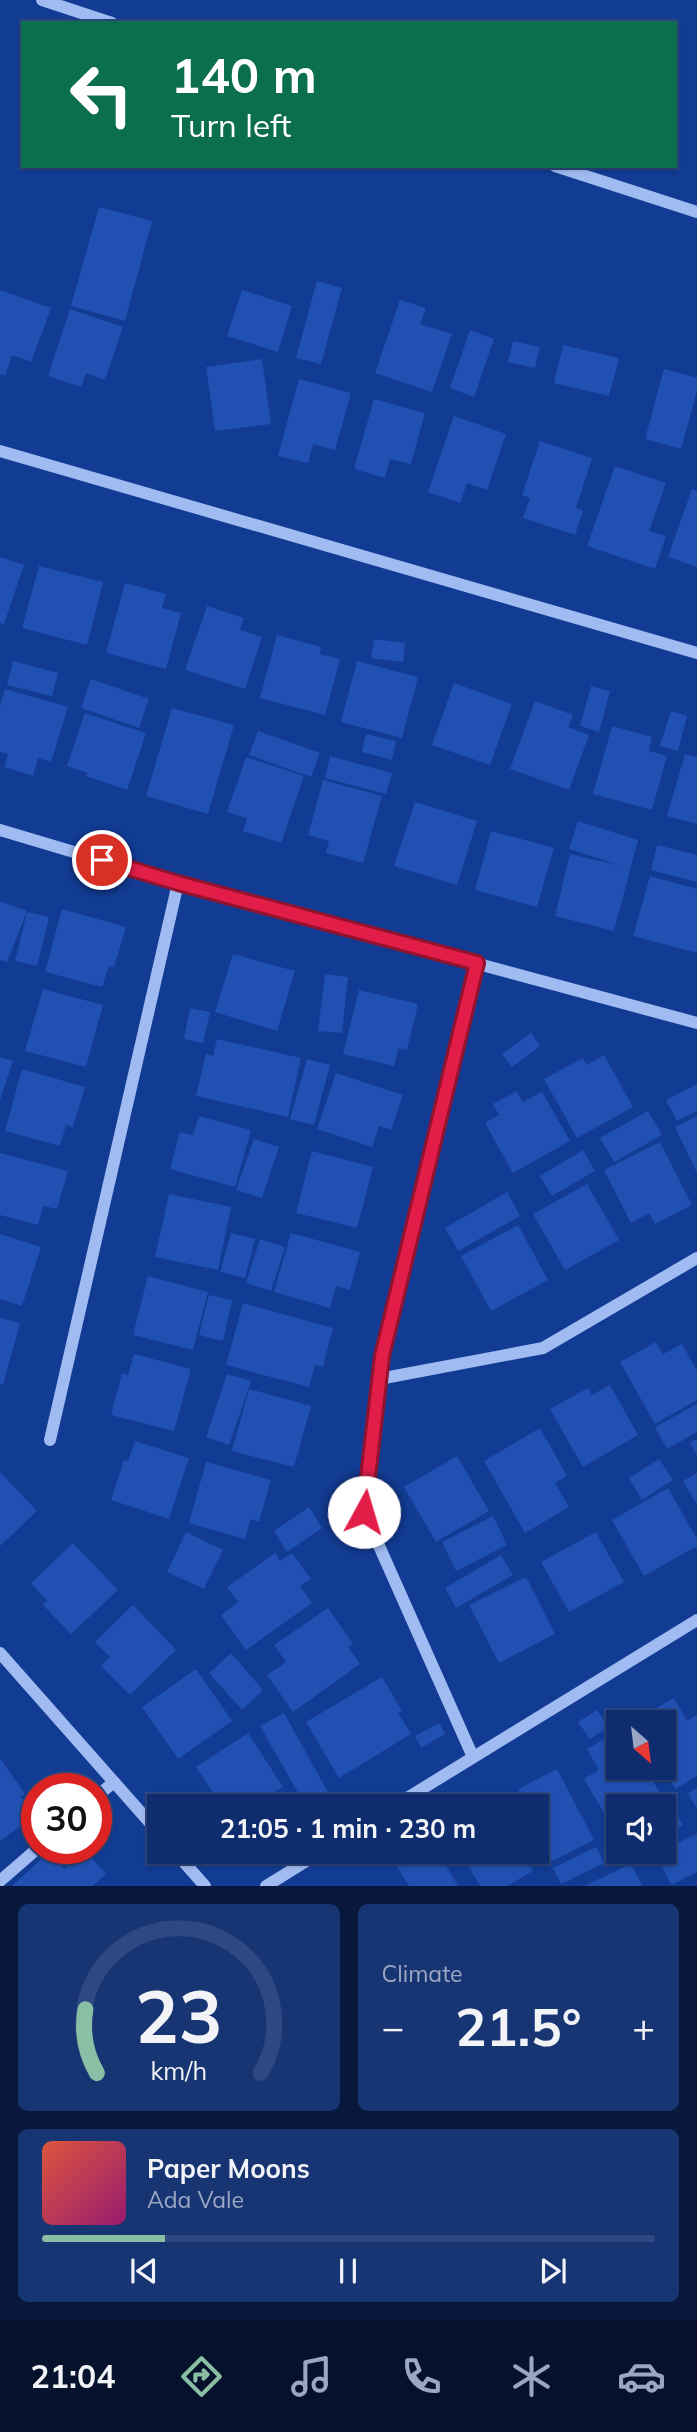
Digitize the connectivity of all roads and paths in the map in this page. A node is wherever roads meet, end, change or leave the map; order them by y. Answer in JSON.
{"nodes":[{"id":1,"x":42,"y":0,"type":"edge"},
{"id":2,"x":106,"y":21,"type":"edge"},
{"id":3,"x":561,"y":168,"type":"edge"},
{"id":4,"x":697,"y":212,"type":"edge"},
{"id":5,"x":0,"y":451,"type":"edge"},
{"id":6,"x":697,"y":653,"type":"edge"},
{"id":7,"x":0,"y":830,"type":"edge"},
{"id":8,"x":178,"y":883,"type":"junction"},
{"id":9,"x":477,"y":963,"type":"junction"},
{"id":10,"x":697,"y":1023,"type":"edge"},
{"id":11,"x":697,"y":1258,"type":"edge"},
{"id":12,"x":379,"y":1379,"type":"junction"},
{"id":13,"x":50,"y":1440,"type":"dead end"},
{"id":14,"x":697,"y":1620,"type":"edge"},
{"id":15,"x":0,"y":1653,"type":"edge"},
{"id":16,"x":473,"y":1757,"type":"junction"},
{"id":17,"x":114,"y":1782,"type":"joint"},
{"id":18,"x":413,"y":1794,"type":"edge"},
{"id":19,"x":147,"y":1819,"type":"edge"},
{"id":20,"x":21,"y":1863,"type":"edge"},
{"id":21,"x":186,"y":1864,"type":"edge"},
{"id":22,"x":302,"y":1864,"type":"edge"},
{"id":23,"x":0,"y":1881,"type":"edge"},
{"id":24,"x":205,"y":1886,"type":"edge"},
{"id":25,"x":266,"y":1886,"type":"edge"}],
"edges":[{"from":1,"to":2,"type":"street"},
{"from":3,"to":4,"type":"street"},
{"from":5,"to":6,"type":"street"},
{"from":7,"to":8,"type":"street"},
{"from":8,"to":9,"type":"street"},
{"from":8,"to":13,"type":"street"},
{"from":9,"to":10,"type":"street"},
{"from":9,"to":12,"type":"street"},
{"from":11,"to":12,"type":"street"},
{"from":12,"to":16,"type":"street"},
{"from":14,"to":16,"type":"street"},
{"from":15,"to":17,"type":"street"},
{"from":16,"to":18,"type":"street"},
{"from":17,"to":19,"type":"street"},
{"from":20,"to":23,"type":"street"},
{"from":21,"to":24,"type":"street"},
{"from":22,"to":25,"type":"street"}]}
